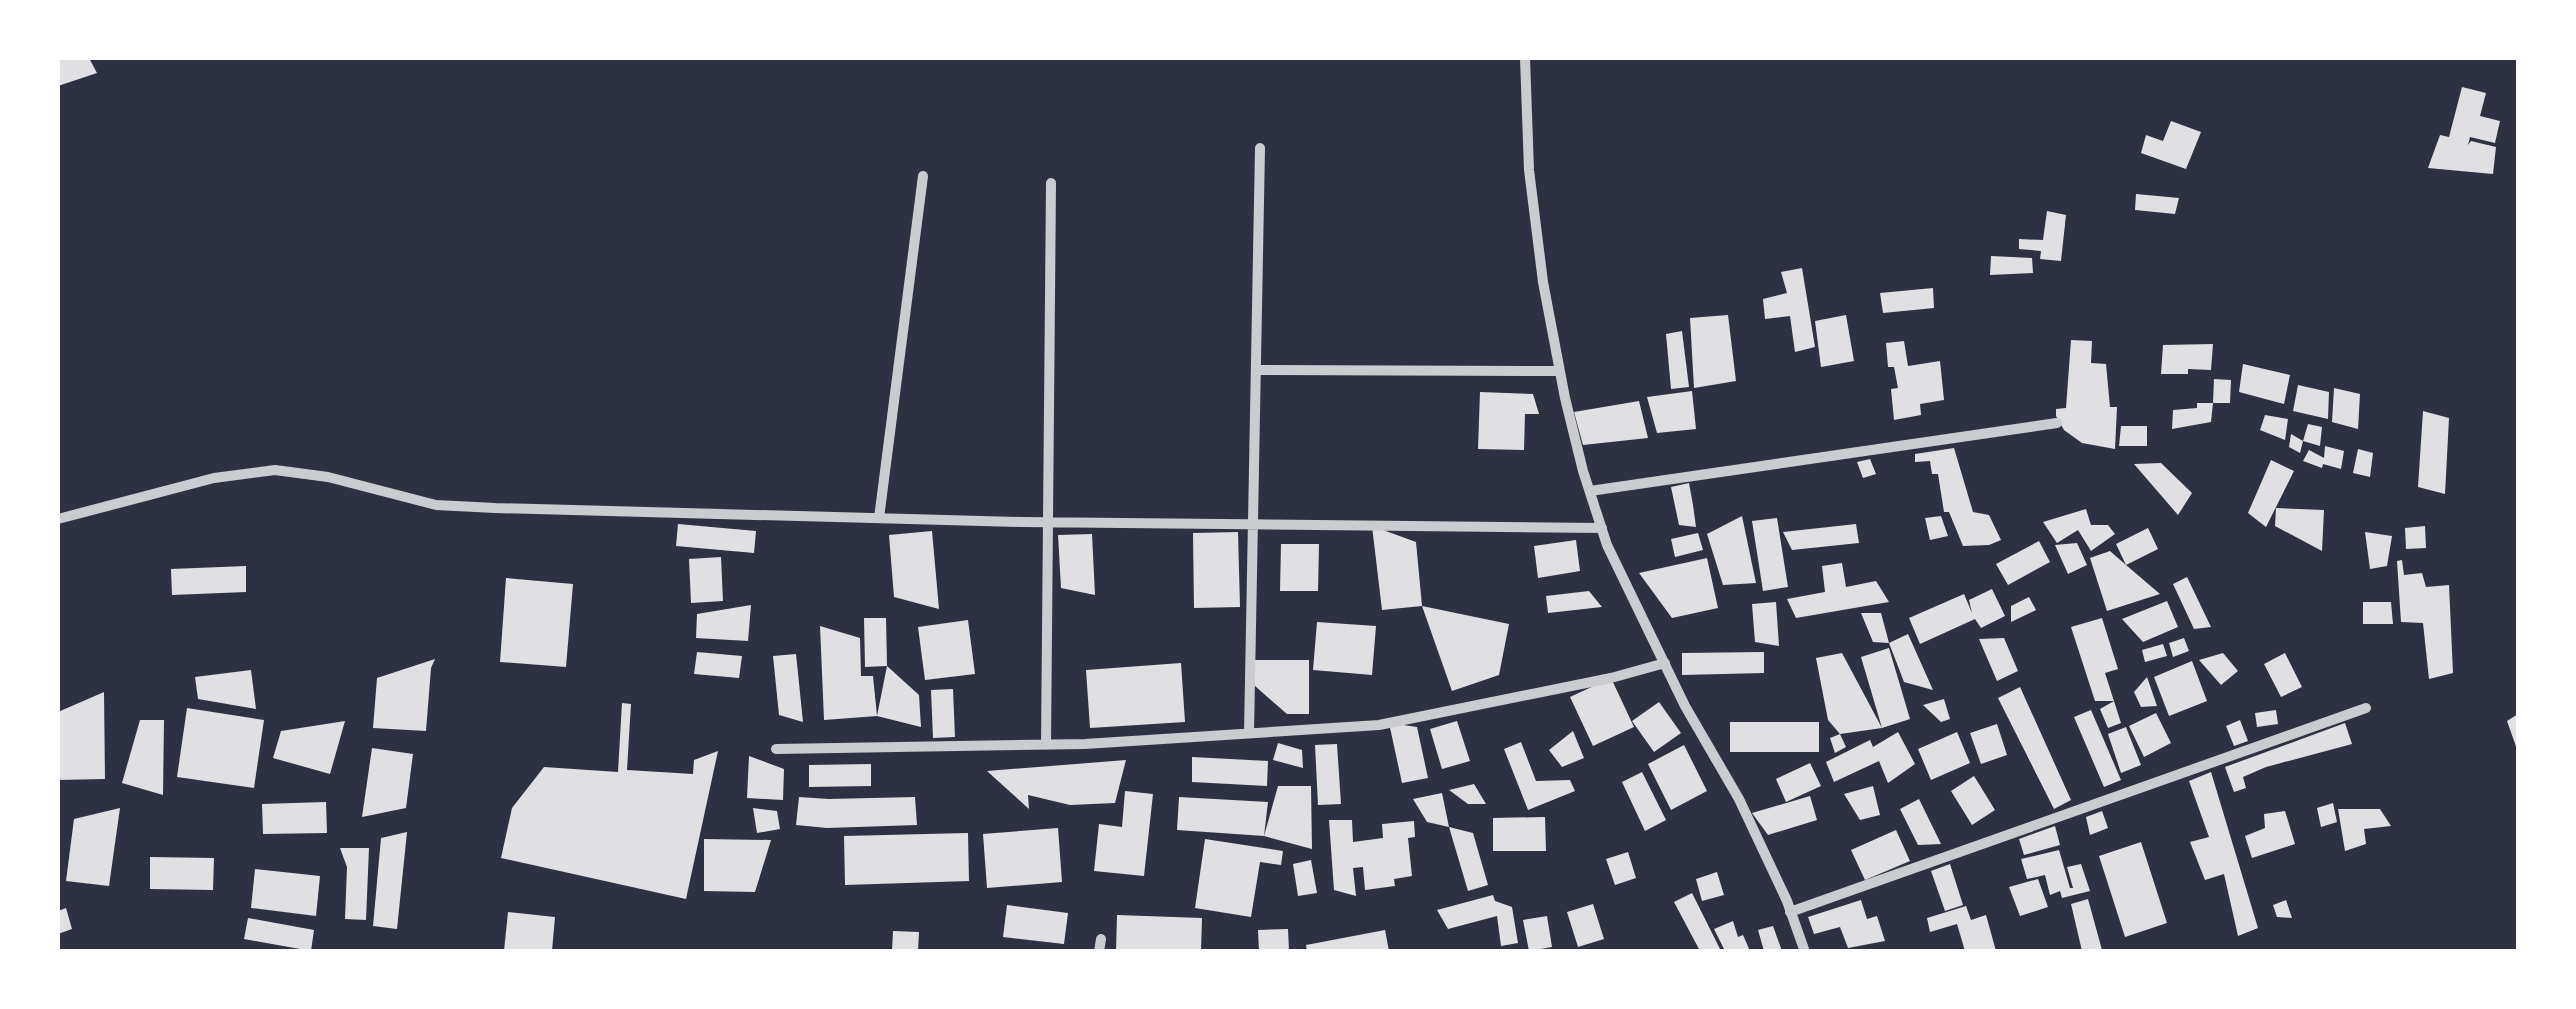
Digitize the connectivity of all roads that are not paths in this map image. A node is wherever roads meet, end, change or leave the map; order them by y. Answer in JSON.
{"nodes":[{"id":1,"x":1525,"y":58,"type":"edge"},
{"id":2,"x":1260,"y":148,"type":"dead end"},
{"id":3,"x":922,"y":176,"type":"dead end"},
{"id":4,"x":1051,"y":183,"type":"dead end"},
{"id":5,"x":1256,"y":370,"type":"junction"},
{"id":6,"x":1560,"y":371,"type":"junction"},
{"id":7,"x":2057,"y":422,"type":"dead end"},
{"id":8,"x":1590,"y":492,"type":"junction"},
{"id":9,"x":879,"y":518,"type":"junction"},
{"id":10,"x":58,"y":519,"type":"edge"},
{"id":11,"x":1048,"y":522,"type":"junction"},
{"id":12,"x":1253,"y":525,"type":"junction"},
{"id":13,"x":1602,"y":528,"type":"junction"},
{"id":14,"x":1664,"y":664,"type":"junction"},
{"id":15,"x":2366,"y":708,"type":"dead end"},
{"id":16,"x":1249,"y":733,"type":"junction"},
{"id":17,"x":1046,"y":744,"type":"junction"},
{"id":18,"x":776,"y":749,"type":"dead end"},
{"id":19,"x":1790,"y":912,"type":"junction"},
{"id":20,"x":1101,"y":939,"type":"dead end"},
{"id":21,"x":1099,"y":952,"type":"edge"},
{"id":22,"x":1805,"y":952,"type":"edge"}],
"edges":[{"from":1,"to":6,"type":"street"},
{"from":2,"to":5,"type":"street"},
{"from":3,"to":9,"type":"street"},
{"from":4,"to":11,"type":"street"},
{"from":5,"to":6,"type":"street"},
{"from":5,"to":12,"type":"street"},
{"from":6,"to":8,"type":"street"},
{"from":7,"to":8,"type":"street"},
{"from":8,"to":13,"type":"street"},
{"from":9,"to":10,"type":"street"},
{"from":9,"to":11,"type":"street"},
{"from":11,"to":12,"type":"street"},
{"from":11,"to":17,"type":"street"},
{"from":12,"to":13,"type":"street"},
{"from":12,"to":16,"type":"street"},
{"from":13,"to":14,"type":"street"},
{"from":14,"to":16,"type":"street"},
{"from":14,"to":19,"type":"street"},
{"from":15,"to":19,"type":"street"},
{"from":16,"to":17,"type":"street"},
{"from":17,"to":18,"type":"street"},
{"from":19,"to":22,"type":"street"},
{"from":20,"to":21,"type":"street"}]}
